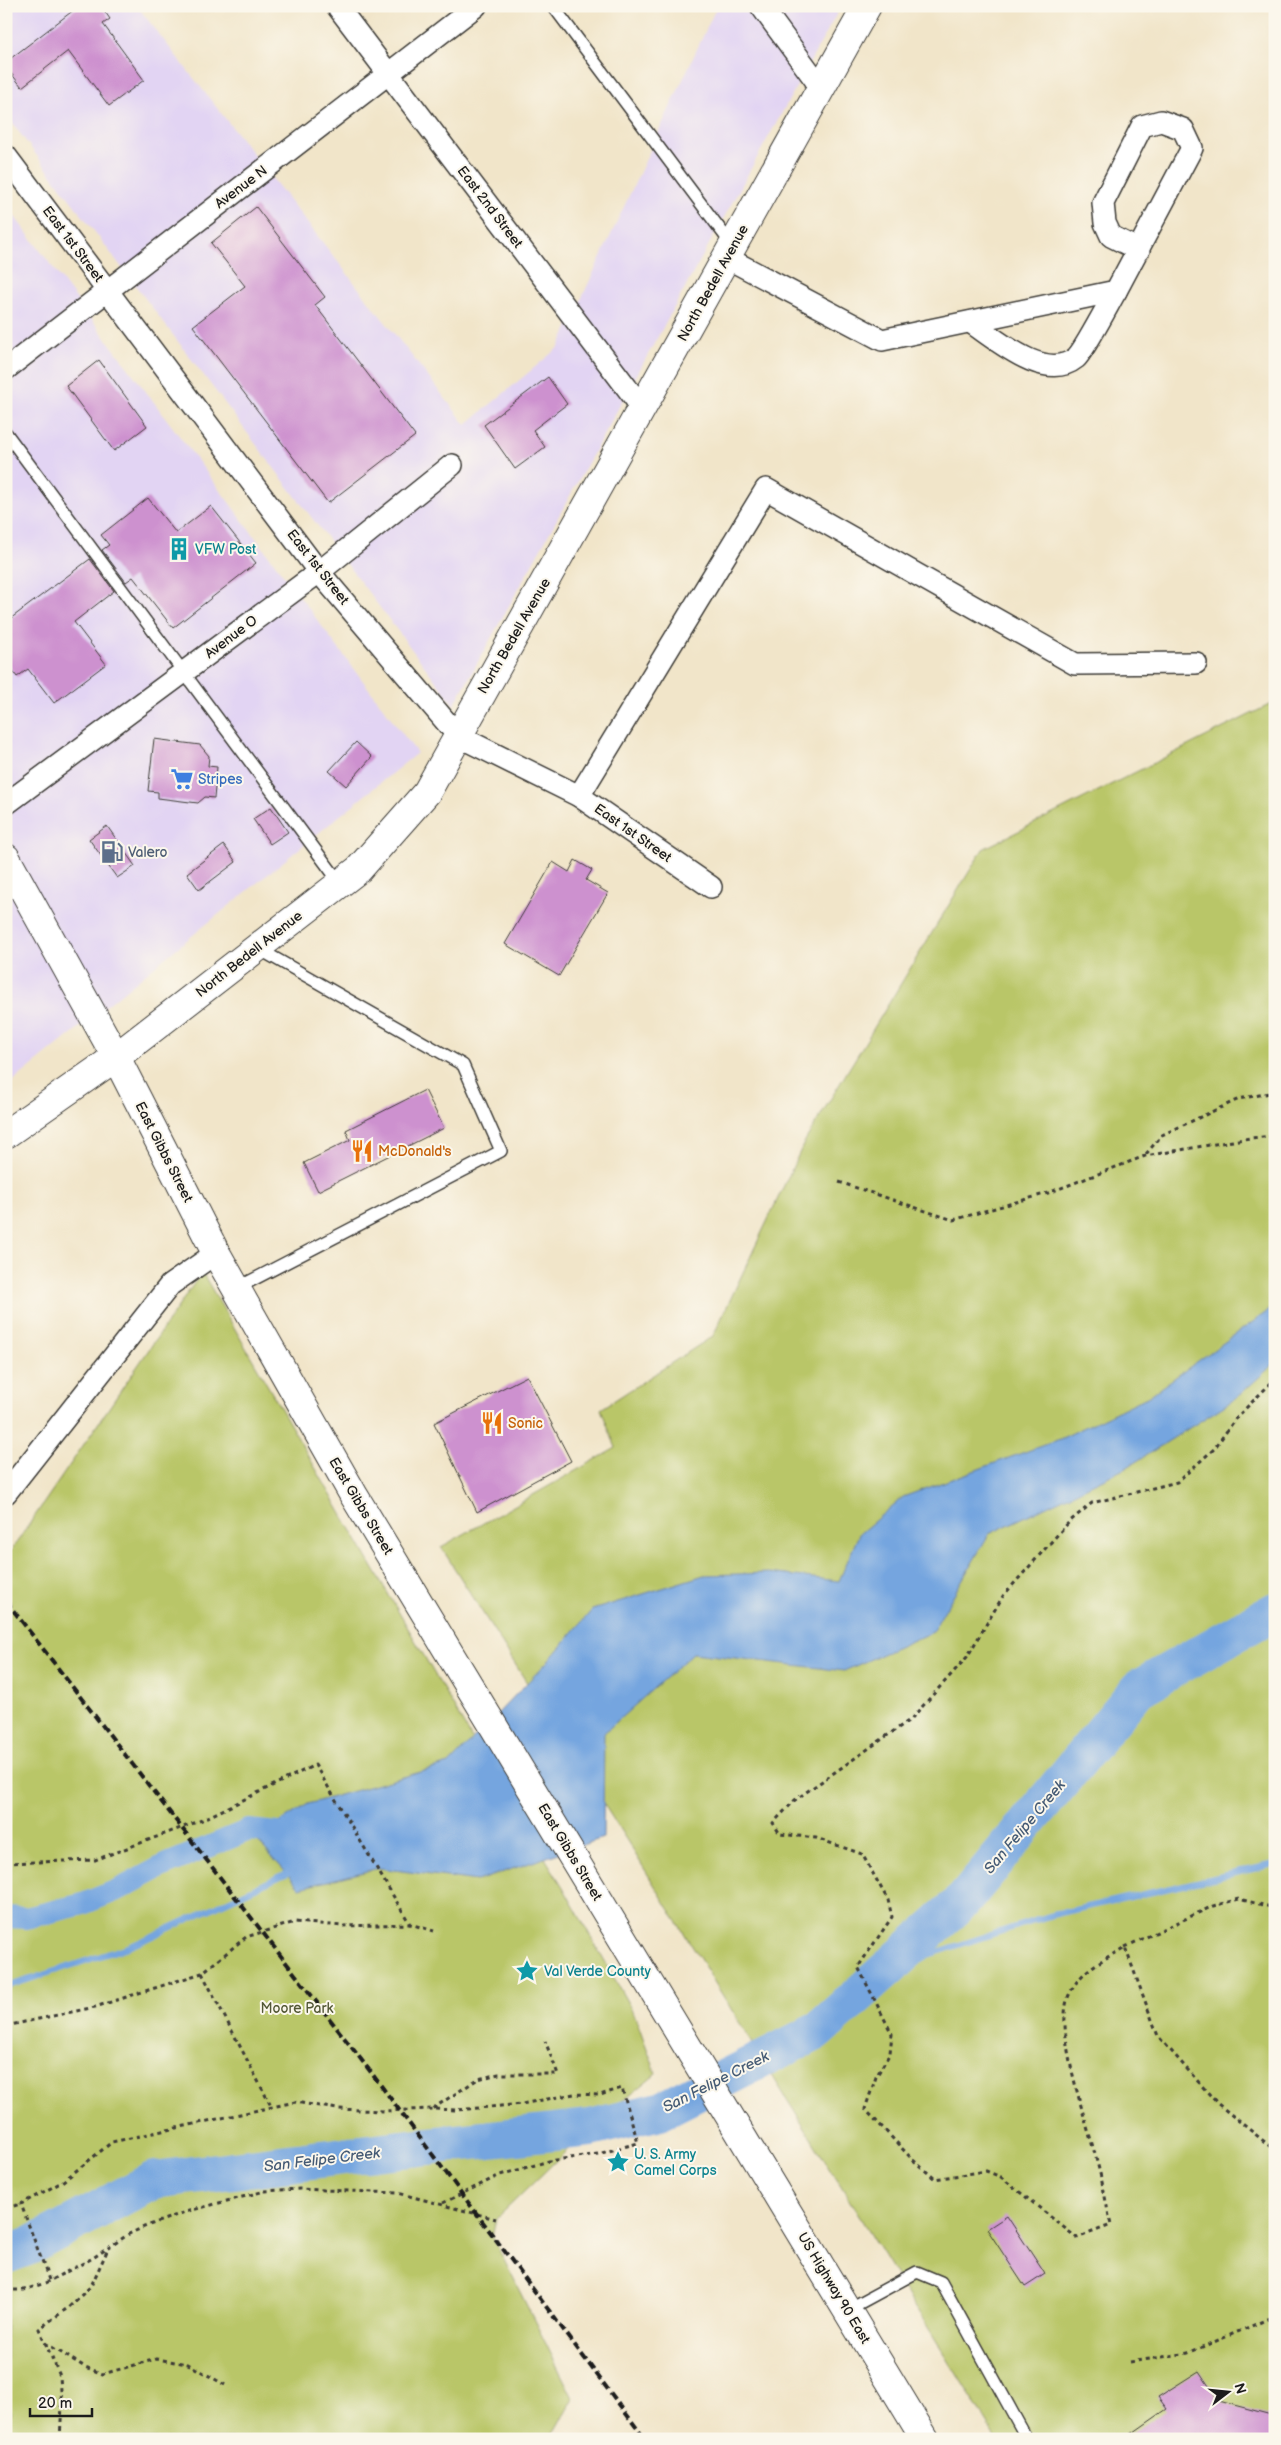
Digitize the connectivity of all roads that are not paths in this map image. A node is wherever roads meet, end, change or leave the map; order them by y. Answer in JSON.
{"nodes":[{"id":1,"x":337,"y":6,"type":"edge"},
{"id":2,"x":476,"y":6,"type":"edge"},
{"id":3,"x":553,"y":6,"type":"edge"},
{"id":4,"x":761,"y":6,"type":"edge"},
{"id":5,"x":868,"y":6,"type":"edge"},
{"id":6,"x":389,"y":74,"type":"junction"},
{"id":7,"x":822,"y":89,"type":"junction"},
{"id":8,"x":6,"y":156,"type":"edge"},
{"id":9,"x":1139,"y":250,"type":"junction"},
{"id":10,"x":730,"y":253,"type":"junction"},
{"id":11,"x":108,"y":289,"type":"junction"},
{"id":12,"x":1116,"y":291,"type":"junction"},
{"id":13,"x":970,"y":322,"type":"junction"},
{"id":14,"x":6,"y":369,"type":"edge"},
{"id":15,"x":643,"y":409,"type":"junction"},
{"id":16,"x":6,"y":432,"type":"edge"},
{"id":17,"x":452,"y":466,"type":"dead end"},
{"id":18,"x":319,"y":572,"type":"junction"},
{"id":19,"x":1196,"y":663,"type":"dead end"},
{"id":20,"x":184,"y":672,"type":"junction"},
{"id":21,"x":458,"y":736,"type":"junction"},
{"id":22,"x":579,"y":796,"type":"junction"},
{"id":23,"x":6,"y":804,"type":"edge"},
{"id":24,"x":6,"y":858,"type":"edge"},
{"id":25,"x":340,"y":884,"type":"junction"},
{"id":26,"x":711,"y":888,"type":"dead end"},
{"id":27,"x":257,"y":948,"type":"junction"},
{"id":28,"x":116,"y":1057,"type":"junction"},
{"id":29,"x":6,"y":1134,"type":"edge"},
{"id":30,"x":216,"y":1253,"type":"junction"},
{"id":31,"x":237,"y":1288,"type":"junction"},
{"id":32,"x":6,"y":1493,"type":"edge"},
{"id":33,"x":743,"y":2138,"type":"joint"},
{"id":34,"x":847,"y":2310,"type":"junction"},
{"id":35,"x":925,"y":2439,"type":"edge"},
{"id":36,"x":1027,"y":2439,"type":"edge"}],
"edges":[{"from":1,"to":6,"type":"street","name":"East 2nd Street"},
{"from":2,"to":6,"type":"street","name":"Avenue N"},
{"from":3,"to":10,"type":"lane"},
{"from":4,"to":7,"type":"street"},
{"from":5,"to":7,"type":"main road","name":"North Bedell Avenue"},
{"from":6,"to":11,"type":"street","name":"Avenue N"},
{"from":6,"to":15,"type":"street","name":"East 2nd Street"},
{"from":7,"to":10,"type":"main road","name":"North Bedell Avenue"},
{"from":8,"to":11,"type":"street","name":"East 1st Street"},
{"from":9,"to":9,"type":"street"},
{"from":9,"to":12,"type":"street"},
{"from":10,"to":13,"type":"street"},
{"from":10,"to":15,"type":"main road","name":"North Bedell Avenue"},
{"from":11,"to":14,"type":"street","name":"Avenue N"},
{"from":11,"to":18,"type":"street","name":"East 1st Street"},
{"from":12,"to":13,"type":"street"},
{"from":12,"to":13,"type":"street"},
{"from":15,"to":21,"type":"main road","name":"North Bedell Avenue"},
{"from":16,"to":20,"type":"lane"},
{"from":17,"to":18,"type":"street","name":"Avenue O"},
{"from":18,"to":20,"type":"street","name":"Avenue O"},
{"from":18,"to":21,"type":"street","name":"East 1st Street"},
{"from":19,"to":22,"type":"street"},
{"from":20,"to":23,"type":"street","name":"Avenue O"},
{"from":20,"to":25,"type":"lane"},
{"from":21,"to":22,"type":"street","name":"East 1st Street"},
{"from":21,"to":25,"type":"main road","name":"North Bedell Avenue"},
{"from":22,"to":26,"type":"street","name":"East 1st Street"},
{"from":24,"to":28,"type":"main road","name":"East Gibbs Street"},
{"from":25,"to":27,"type":"main road","name":"North Bedell Avenue"},
{"from":27,"to":28,"type":"main road","name":"North Bedell Avenue"},
{"from":27,"to":31,"type":"lane"},
{"from":28,"to":29,"type":"main road","name":"North Bedell Avenue"},
{"from":28,"to":30,"type":"main road","name":"East Gibbs Street"},
{"from":30,"to":31,"type":"main road","name":"East Gibbs Street"},
{"from":30,"to":32,"type":"street"},
{"from":31,"to":33,"type":"main road","name":"East Gibbs Street"},
{"from":33,"to":34,"type":"main road","name":"US Highway 90 East"},
{"from":34,"to":35,"type":"main road","name":"US Highway 90 East"},
{"from":34,"to":36,"type":"lane"}]}
